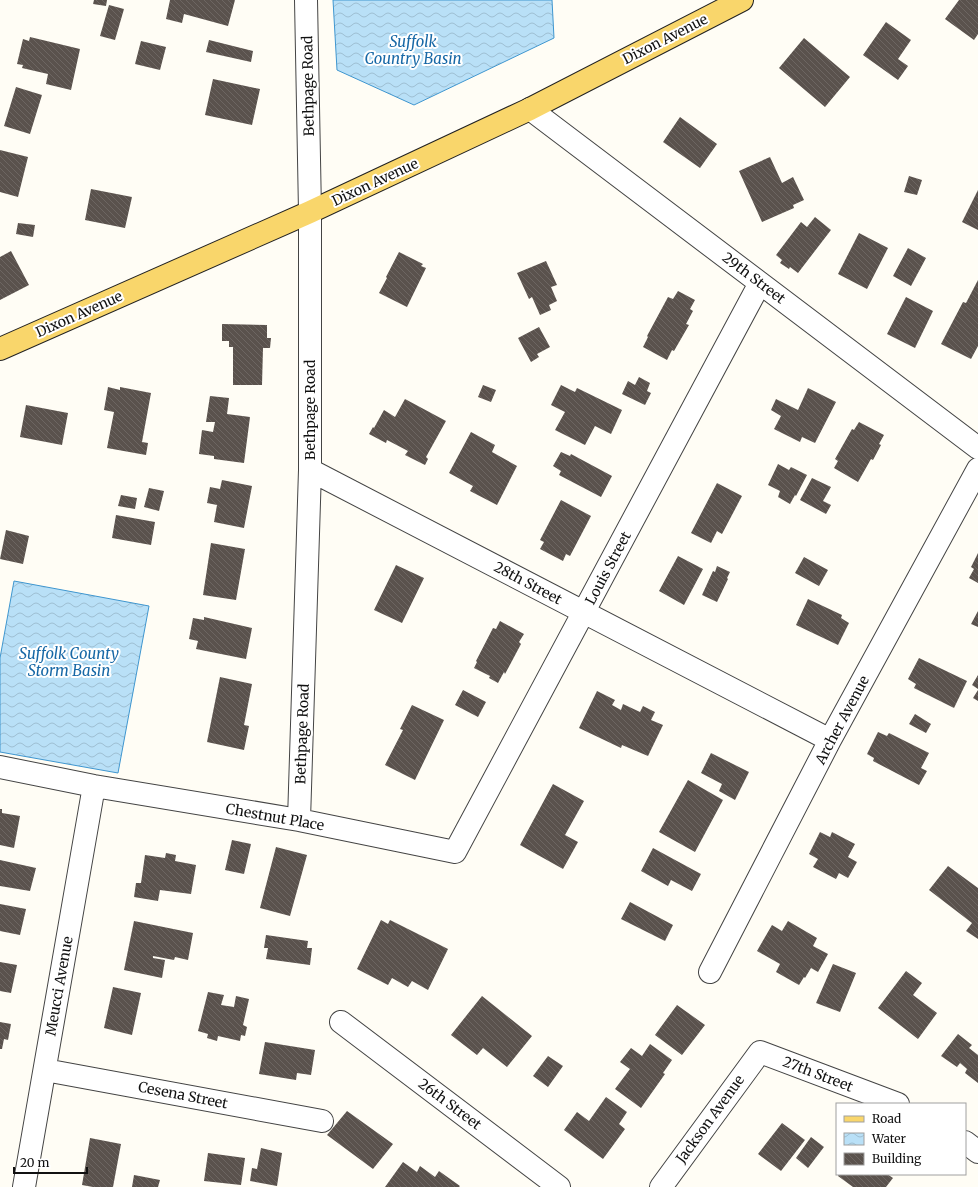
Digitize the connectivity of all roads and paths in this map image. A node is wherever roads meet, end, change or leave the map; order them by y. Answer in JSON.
{"nodes":[{"id":1,"x":306,"y":0,"type":"edge"},
{"id":2,"x":742,"y":0,"type":"edge"},
{"id":3,"x":530,"y":109,"type":"junction"},
{"id":4,"x":310,"y":212,"type":"junction"},
{"id":5,"x":760,"y":283,"type":"junction"},
{"id":6,"x":0,"y":349,"type":"edge"},
{"id":7,"x":978,"y":448,"type":"edge"},
{"id":8,"x":978,"y":469,"type":"edge"},
{"id":9,"x":310,"y":470,"type":"junction"},
{"id":10,"x":584,"y":613,"type":"junction"},
{"id":11,"x":830,"y":740,"type":"junction"},
{"id":12,"x":0,"y":767,"type":"edge"},
{"id":13,"x":94,"y":786,"type":"junction"},
{"id":14,"x":299,"y":820,"type":"junction"},
{"id":15,"x":455,"y":852,"type":"joint"},
{"id":16,"x":710,"y":972,"type":"dead end"},
{"id":17,"x":341,"y":1022,"type":"dead end"},
{"id":18,"x":760,"y":1052,"type":"joint"},
{"id":19,"x":45,"y":1070,"type":"junction"},
{"id":20,"x":895,"y":1103,"type":"edge"},
{"id":21,"x":322,"y":1121,"type":"dead end"},
{"id":22,"x":966,"y":1143,"type":"edge"},
{"id":23,"x":978,"y":1152,"type":"edge"},
{"id":24,"x":24,"y":1187,"type":"edge"},
{"id":25,"x":560,"y":1187,"type":"edge"},
{"id":26,"x":661,"y":1187,"type":"edge"}],
"edges":[{"from":1,"to":4,"type":"street","name":"Bethpage Road"},
{"from":2,"to":3,"type":"main road","name":"Dixon Avenue"},
{"from":3,"to":4,"type":"main road","name":"Dixon Avenue"},
{"from":3,"to":5,"type":"street","name":"29th Street"},
{"from":4,"to":6,"type":"main road","name":"Dixon Avenue"},
{"from":4,"to":9,"type":"street","name":"Bethpage Road"},
{"from":5,"to":7,"type":"street","name":"29th Street"},
{"from":5,"to":10,"type":"street","name":"Louis Street"},
{"from":8,"to":11,"type":"street","name":"Archer Avenue"},
{"from":9,"to":10,"type":"street","name":"28th Street"},
{"from":9,"to":14,"type":"street","name":"Bethpage Road"},
{"from":10,"to":11,"type":"street","name":"28th Street"},
{"from":10,"to":15,"type":"street","name":"Louis Street"},
{"from":11,"to":16,"type":"street","name":"Archer Avenue"},
{"from":12,"to":13,"type":"street","name":"Chestnut Place"},
{"from":13,"to":14,"type":"street","name":"Chestnut Place"},
{"from":13,"to":19,"type":"street","name":"Meucci Avenue"},
{"from":14,"to":15,"type":"street","name":"Chestnut Place"},
{"from":17,"to":25,"type":"street","name":"26th Street"},
{"from":18,"to":20,"type":"street","name":"27th Street"},
{"from":18,"to":26,"type":"street","name":"Jackson Avenue"},
{"from":19,"to":21,"type":"street","name":"Cesena Street"},
{"from":19,"to":24,"type":"street","name":"Meucci Avenue"},
{"from":22,"to":23,"type":"street"}]}
